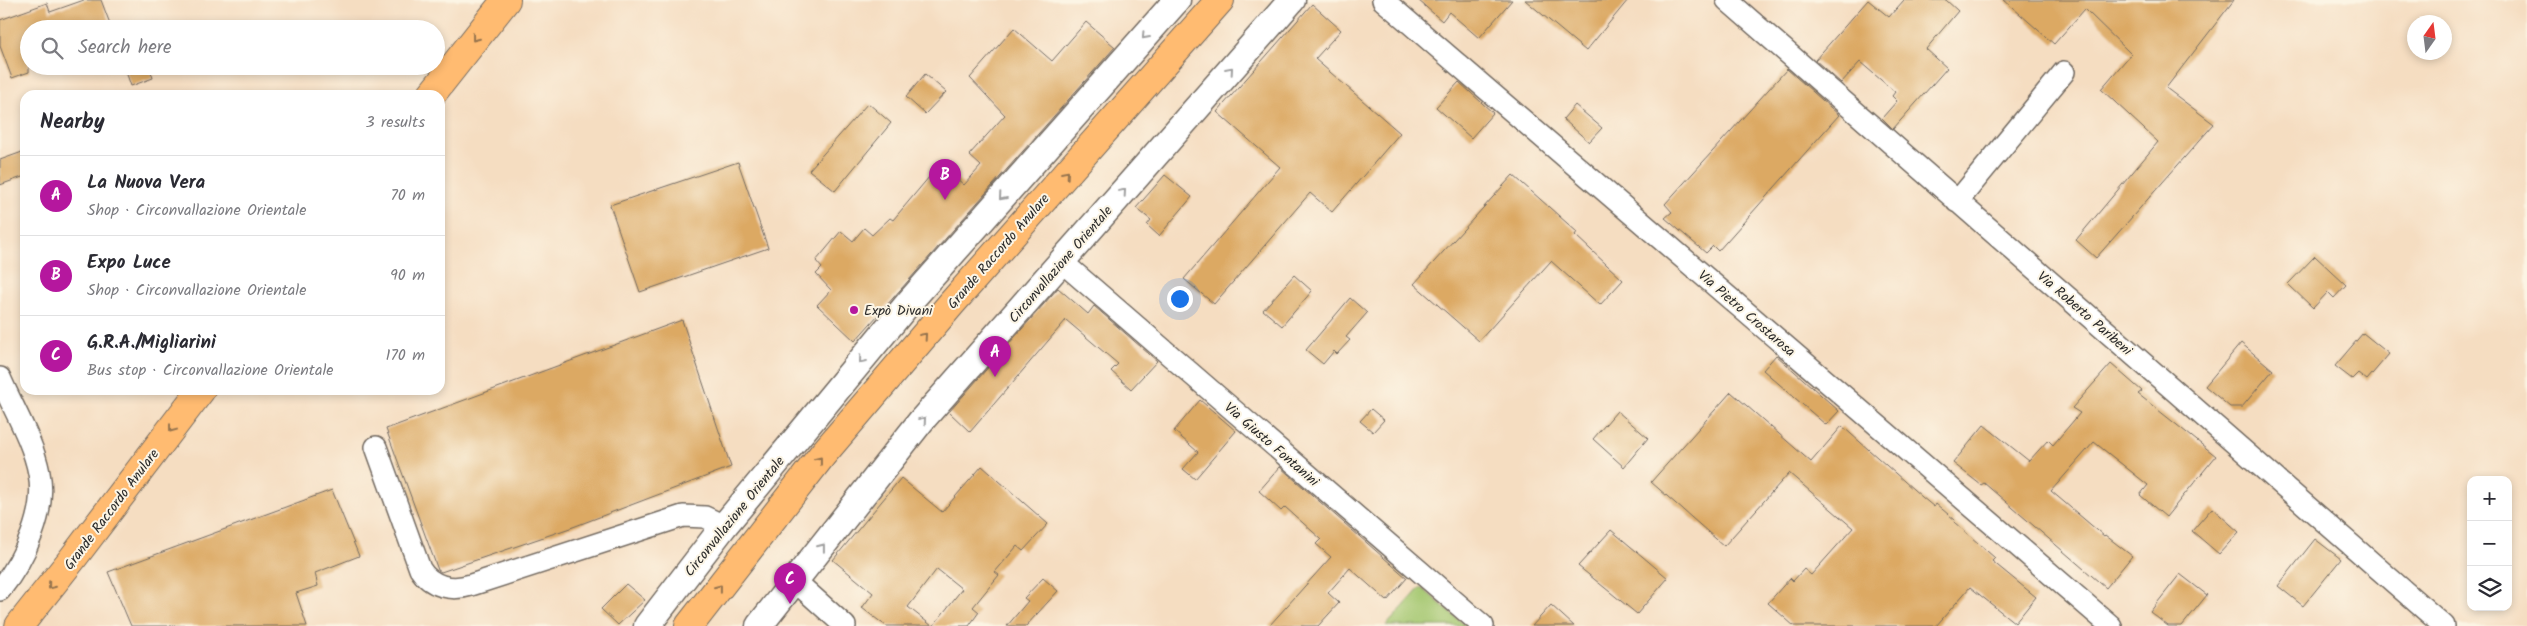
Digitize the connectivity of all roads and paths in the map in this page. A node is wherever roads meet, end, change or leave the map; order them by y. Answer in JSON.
{"nodes":[{"id":1,"x":506,"y":0,"type":"edge"},
{"id":2,"x":1177,"y":0,"type":"edge"},
{"id":3,"x":1220,"y":0,"type":"edge"},
{"id":4,"x":1292,"y":0,"type":"edge"},
{"id":5,"x":1383,"y":0,"type":"edge"},
{"id":6,"x":1727,"y":0,"type":"edge"},
{"id":7,"x":2064,"y":72,"type":"dead end"},
{"id":8,"x":435,"y":90,"type":"edge"},
{"id":9,"x":1957,"y":202,"type":"junction"},
{"id":10,"x":1062,"y":262,"type":"junction"},
{"id":11,"x":0,"y":378,"type":"edge"},
{"id":12,"x":197,"y":395,"type":"edge"},
{"id":13,"x":376,"y":447,"type":"dead end"},
{"id":14,"x":724,"y":526,"type":"junction"},
{"id":15,"x":795,"y":581,"type":"junction"},
{"id":16,"x":0,"y":590,"type":"edge"},
{"id":17,"x":19,"y":626,"type":"edge"},
{"id":18,"x":647,"y":626,"type":"edge"},
{"id":19,"x":689,"y":626,"type":"edge"},
{"id":20,"x":759,"y":626,"type":"edge"},
{"id":21,"x":845,"y":626,"type":"edge"},
{"id":22,"x":1483,"y":626,"type":"edge"},
{"id":23,"x":2111,"y":626,"type":"edge"},
{"id":24,"x":2444,"y":626,"type":"edge"}],
"edges":[{"from":1,"to":8,"type":"highway","one_way":true},
{"from":2,"to":14,"type":"street","name":"Circonvallazione Orientale","one_way":true},
{"from":19,"to":3,"type":"highway","name":"Grande Raccordo Anulare","one_way":true},
{"from":10,"to":4,"type":"street","name":"Circonvallazione Orientale","one_way":true},
{"from":5,"to":23,"type":"street","name":"Via Pietro Crostarosa"},
{"from":6,"to":9,"type":"street","name":"Via Roberto Paribeni"},
{"from":7,"to":9,"type":"street"},
{"from":9,"to":24,"type":"street","name":"Via Roberto Paribeni"},
{"from":15,"to":10,"type":"street","name":"Circonvallazione Orientale","one_way":true},
{"from":10,"to":22,"type":"street","name":"Via Giusto Fontanini"},
{"from":11,"to":16,"type":"street"},
{"from":12,"to":17,"type":"highway","name":"Grande Raccordo Anulare","one_way":true},
{"from":13,"to":14,"type":"street"},
{"from":14,"to":18,"type":"street","name":"Circonvallazione Orientale"},
{"from":15,"to":20,"type":"street","name":"Circonvallazione Orientale"},
{"from":15,"to":21,"type":"street"}]}
